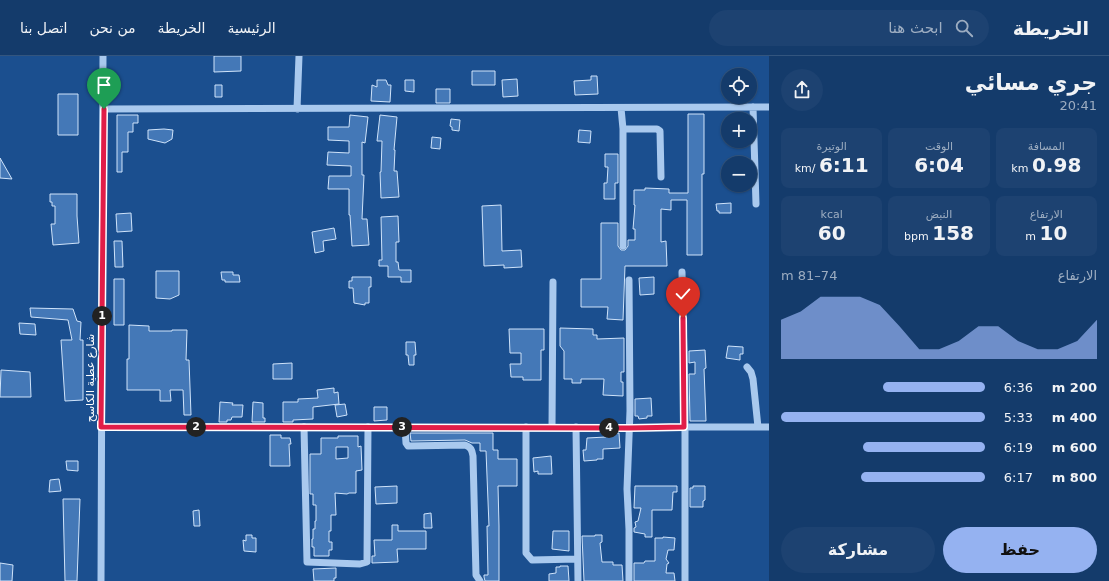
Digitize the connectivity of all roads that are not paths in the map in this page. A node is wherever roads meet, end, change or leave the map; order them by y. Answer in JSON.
{"nodes":[{"id":1,"x":103,"y":56,"type":"edge"},
{"id":2,"x":299,"y":56,"type":"edge"},
{"id":3,"x":753,"y":107,"type":"junction"},
{"id":4,"x":769,"y":107,"type":"edge"},
{"id":5,"x":621,"y":108,"type":"junction"},
{"id":6,"x":104,"y":109,"type":"junction"},
{"id":7,"x":297,"y":109,"type":"junction"},
{"id":8,"x":623,"y":129,"type":"junction"},
{"id":9,"x":661,"y":177,"type":"dead end"},
{"id":10,"x":756,"y":204,"type":"dead end"},
{"id":11,"x":623,"y":246,"type":"dead end"},
{"id":12,"x":682,"y":272,"type":"dead end"},
{"id":13,"x":629,"y":280,"type":"dead end"},
{"id":14,"x":553,"y":282,"type":"dead end"},
{"id":15,"x":748,"y":367,"type":"dead end"},
{"id":16,"x":101,"y":427,"type":"junction"},
{"id":17,"x":304,"y":427,"type":"junction"},
{"id":18,"x":405,"y":427,"type":"junction"},
{"id":19,"x":576,"y":427,"type":"junction"},
{"id":20,"x":684,"y":427,"type":"junction"},
{"id":21,"x":758,"y":427,"type":"junction"},
{"id":22,"x":769,"y":427,"type":"edge"},
{"id":23,"x":368,"y":428,"type":"junction"},
{"id":24,"x":526,"y":428,"type":"junction"},
{"id":25,"x":552,"y":428,"type":"junction"},
{"id":26,"x":629,"y":428,"type":"junction"},
{"id":27,"x":577,"y":559,"type":"junction"},
{"id":28,"x":101,"y":581,"type":"edge"},
{"id":29,"x":480,"y":581,"type":"edge"},
{"id":30,"x":578,"y":581,"type":"edge"},
{"id":31,"x":629,"y":581,"type":"edge"},
{"id":32,"x":685,"y":581,"type":"edge"}],
"edges":[{"from":1,"to":6,"type":"street","name":"شارع عطية الكاسح"},
{"from":2,"to":7,"type":"street"},
{"from":3,"to":4,"type":"street"},
{"from":3,"to":5,"type":"street"},
{"from":3,"to":10,"type":"street"},
{"from":5,"to":7,"type":"street"},
{"from":5,"to":8,"type":"street"},
{"from":6,"to":7,"type":"street"},
{"from":6,"to":16,"type":"street","name":"شارع عطية الكاسح"},
{"from":8,"to":9,"type":"street"},
{"from":8,"to":11,"type":"street"},
{"from":12,"to":20,"type":"street"},
{"from":13,"to":26,"type":"street"},
{"from":14,"to":25,"type":"street"},
{"from":15,"to":21,"type":"street"},
{"from":16,"to":17,"type":"street"},
{"from":16,"to":28,"type":"street","name":"شارع عطية الكاسح"},
{"from":17,"to":23,"type":"street"},
{"from":17,"to":23,"type":"street"},
{"from":18,"to":23,"type":"street"},
{"from":18,"to":24,"type":"street"},
{"from":18,"to":29,"type":"street"},
{"from":19,"to":25,"type":"street"},
{"from":19,"to":26,"type":"street"},
{"from":19,"to":27,"type":"street"},
{"from":20,"to":21,"type":"street"},
{"from":20,"to":26,"type":"street"},
{"from":20,"to":32,"type":"street"},
{"from":21,"to":22,"type":"street"},
{"from":24,"to":25,"type":"street"},
{"from":24,"to":27,"type":"street"},
{"from":26,"to":31,"type":"street"},
{"from":27,"to":30,"type":"street"}]}
